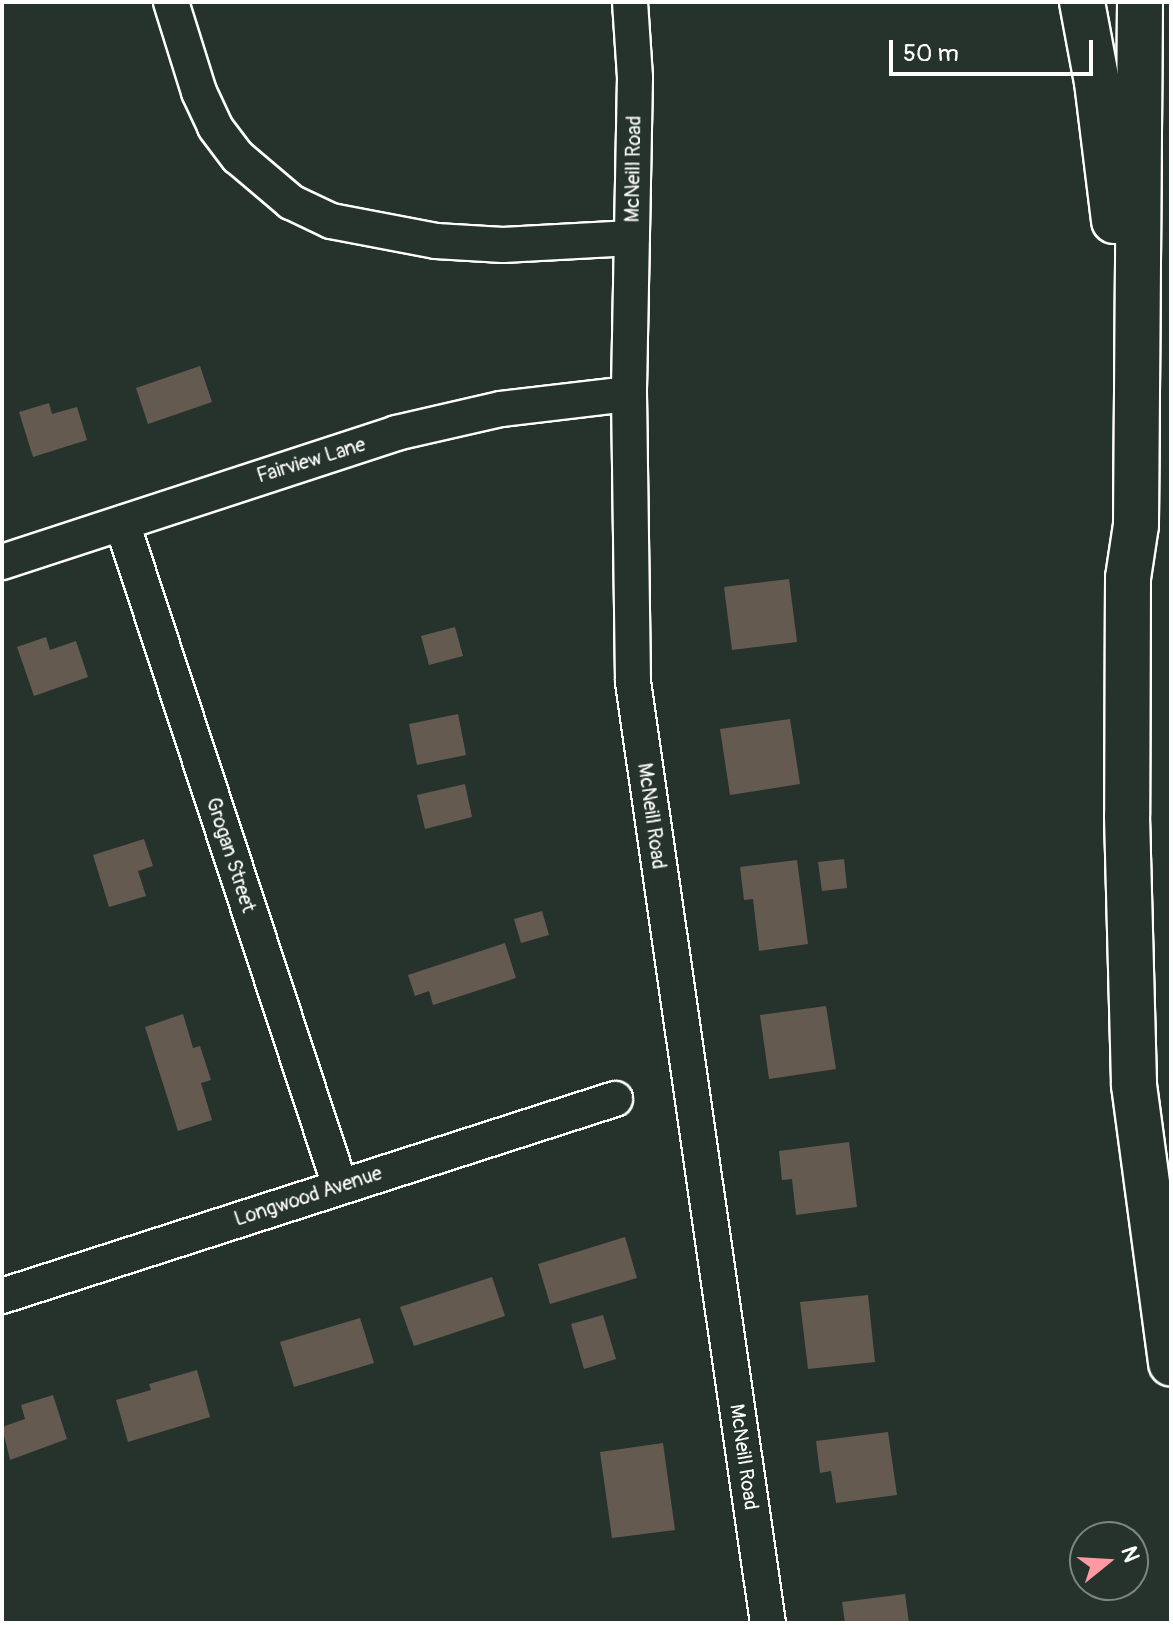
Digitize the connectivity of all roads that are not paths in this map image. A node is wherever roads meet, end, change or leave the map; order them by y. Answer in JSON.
{"nodes":[{"id":1,"x":171,"y":2,"type":"edge"},
{"id":2,"x":630,"y":2,"type":"edge"},
{"id":3,"x":1082,"y":2,"type":"edge"},
{"id":4,"x":1140,"y":2,"type":"edge"},
{"id":5,"x":632,"y":238,"type":"junction"},
{"id":6,"x":629,"y":394,"type":"junction"},
{"id":7,"x":122,"y":523,"type":"junction"},
{"id":8,"x":2,"y":562,"type":"edge"},
{"id":9,"x":1128,"y":578,"type":"junction"},
{"id":10,"x":615,"y":1099,"type":"dead end"},
{"id":11,"x":340,"y":1186,"type":"junction"},
{"id":12,"x":2,"y":1296,"type":"edge"},
{"id":13,"x":1171,"y":1364,"type":"edge"},
{"id":14,"x":768,"y":1623,"type":"edge"}],
"edges":[{"from":1,"to":5,"type":"street"},
{"from":2,"to":5,"type":"street","name":"McNeill Road"},
{"from":3,"to":9,"type":"highway"},
{"from":4,"to":9,"type":"highway"},
{"from":5,"to":6,"type":"street","name":"McNeill Road"},
{"from":6,"to":7,"type":"street","name":"Fairview Lane"},
{"from":6,"to":14,"type":"street","name":"McNeill Road"},
{"from":7,"to":8,"type":"street","name":"Fairview Lane"},
{"from":7,"to":11,"type":"street","name":"Grogan Street"},
{"from":9,"to":13,"type":"highway"},
{"from":10,"to":11,"type":"street","name":"Longwood Avenue"},
{"from":11,"to":12,"type":"street","name":"Longwood Avenue"}]}
